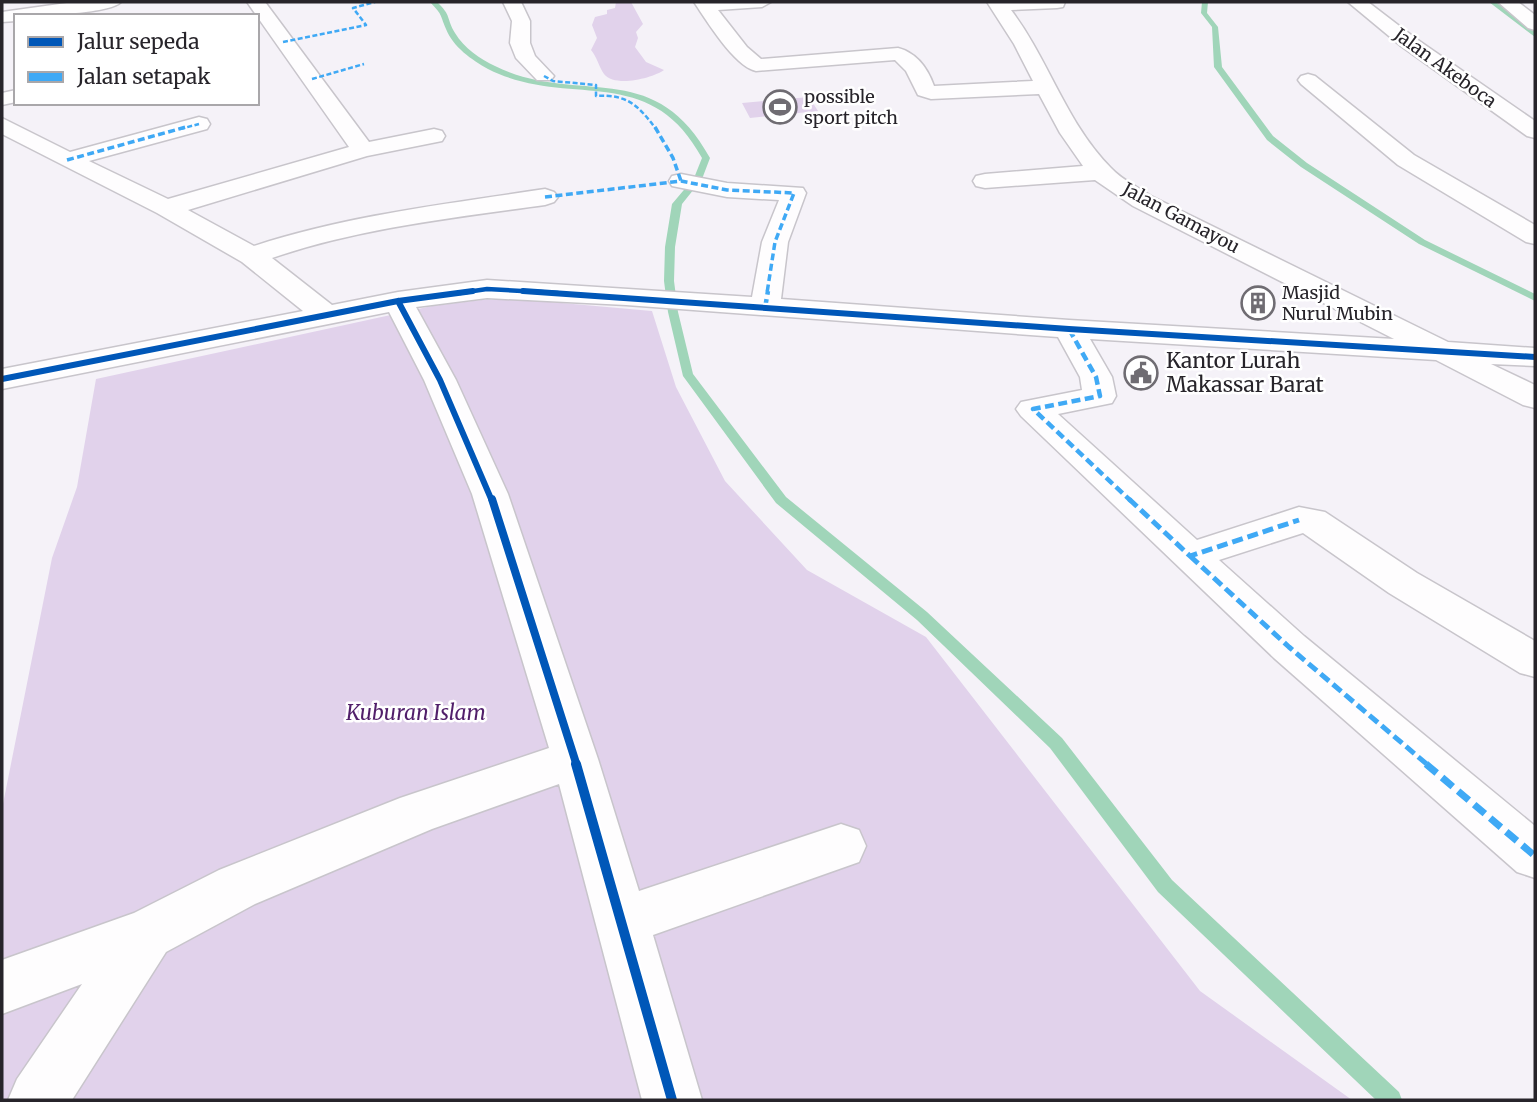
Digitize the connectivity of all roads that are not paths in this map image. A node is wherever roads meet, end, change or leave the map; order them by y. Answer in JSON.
{"nodes":[{"id":1,"x":112,"y":2,"type":"edge"},
{"id":2,"x":256,"y":2,"type":"edge"},
{"id":3,"x":512,"y":2,"type":"edge"},
{"id":4,"x":762,"y":2,"type":"edge"},
{"id":5,"x":1357,"y":2,"type":"edge"},
{"id":6,"x":1507,"y":2,"type":"edge"},
{"id":7,"x":704,"y":3,"type":"edge"},
{"id":8,"x":1057,"y":3,"type":"edge"},
{"id":9,"x":998,"y":4,"type":"edge"},
{"id":10,"x":24,"y":14,"type":"edge"},
{"id":11,"x":1535,"y":24,"type":"edge"},
{"id":12,"x":544,"y":76,"type":"dead end"},
{"id":13,"x":1308,"y":80,"type":"dead end"},
{"id":14,"x":1047,"y":87,"type":"junction"},
{"id":15,"x":199,"y":124,"type":"dead end"},
{"id":16,"x":2,"y":125,"type":"edge"},
{"id":17,"x":1535,"y":131,"type":"edge"},
{"id":18,"x":434,"y":136,"type":"dead end"},
{"id":19,"x":363,"y":150,"type":"junction"},
{"id":20,"x":66,"y":160,"type":"junction"},
{"id":21,"x":1101,"y":172,"type":"junction"},
{"id":22,"x":681,"y":181,"type":"dead end"},
{"id":23,"x":985,"y":181,"type":"dead end"},
{"id":24,"x":545,"y":197,"type":"dead end"},
{"id":25,"x":166,"y":208,"type":"junction"},
{"id":26,"x":1535,"y":236,"type":"edge"},
{"id":27,"x":252,"y":256,"type":"junction"},
{"id":28,"x":398,"y":301,"type":"junction"},
{"id":29,"x":765,"y":308,"type":"junction"},
{"id":30,"x":327,"y":316,"type":"junction"},
{"id":31,"x":1069,"y":328,"type":"junction"},
{"id":32,"x":1442,"y":352,"type":"junction"},
{"id":33,"x":1535,"y":357,"type":"edge"},
{"id":34,"x":2,"y":379,"type":"edge"},
{"id":35,"x":1535,"y":398,"type":"edge"},
{"id":36,"x":1190,"y":556,"type":"junction"},
{"id":37,"x":1535,"y":661,"type":"edge"},
{"id":38,"x":575,"y":759,"type":"junction"},
{"id":39,"x":841,"y":846,"type":"dead end"},
{"id":40,"x":1535,"y":856,"type":"edge"},
{"id":41,"x":623,"y":921,"type":"junction"},
{"id":42,"x":147,"y":934,"type":"junction"},
{"id":43,"x":2,"y":987,"type":"edge"},
{"id":44,"x":38,"y":1100,"type":"edge"},
{"id":45,"x":672,"y":1100,"type":"edge"}],
"edges":[{"from":1,"to":10,"type":"street"},
{"from":2,"to":19,"type":"street"},
{"from":3,"to":12,"type":"street"},
{"from":4,"to":7,"type":"street"},
{"from":5,"to":17,"type":"street","name":"Jalan Akeboca"},
{"from":6,"to":11,"type":"street"},
{"from":7,"to":14,"type":"street"},
{"from":8,"to":9,"type":"street"},
{"from":9,"to":14,"type":"street","name":"Jalan Gamayou"},
{"from":13,"to":26,"type":"street"},
{"from":14,"to":21,"type":"street","name":"Jalan Gamayou"},
{"from":15,"to":20,"type":"street"},
{"from":16,"to":20,"type":"street"},
{"from":18,"to":19,"type":"street"},
{"from":19,"to":25,"type":"street"},
{"from":20,"to":25,"type":"street"},
{"from":21,"to":23,"type":"street"},
{"from":21,"to":32,"type":"street","name":"Jalan Gamayou"},
{"from":22,"to":29,"type":"street"},
{"from":24,"to":27,"type":"street"},
{"from":25,"to":27,"type":"street"},
{"from":27,"to":30,"type":"street"},
{"from":28,"to":29,"type":"street"},
{"from":28,"to":30,"type":"street"},
{"from":28,"to":38,"type":"street"},
{"from":29,"to":31,"type":"street"},
{"from":30,"to":34,"type":"street"},
{"from":31,"to":32,"type":"street"},
{"from":31,"to":36,"type":"street"},
{"from":32,"to":33,"type":"street"},
{"from":32,"to":35,"type":"street","name":"Jalan Gamayou"},
{"from":36,"to":37,"type":"street"},
{"from":36,"to":40,"type":"street"},
{"from":38,"to":41,"type":"street"},
{"from":38,"to":42,"type":"street"},
{"from":39,"to":41,"type":"street"},
{"from":41,"to":45,"type":"street"},
{"from":42,"to":43,"type":"street"},
{"from":42,"to":44,"type":"street"}]}
